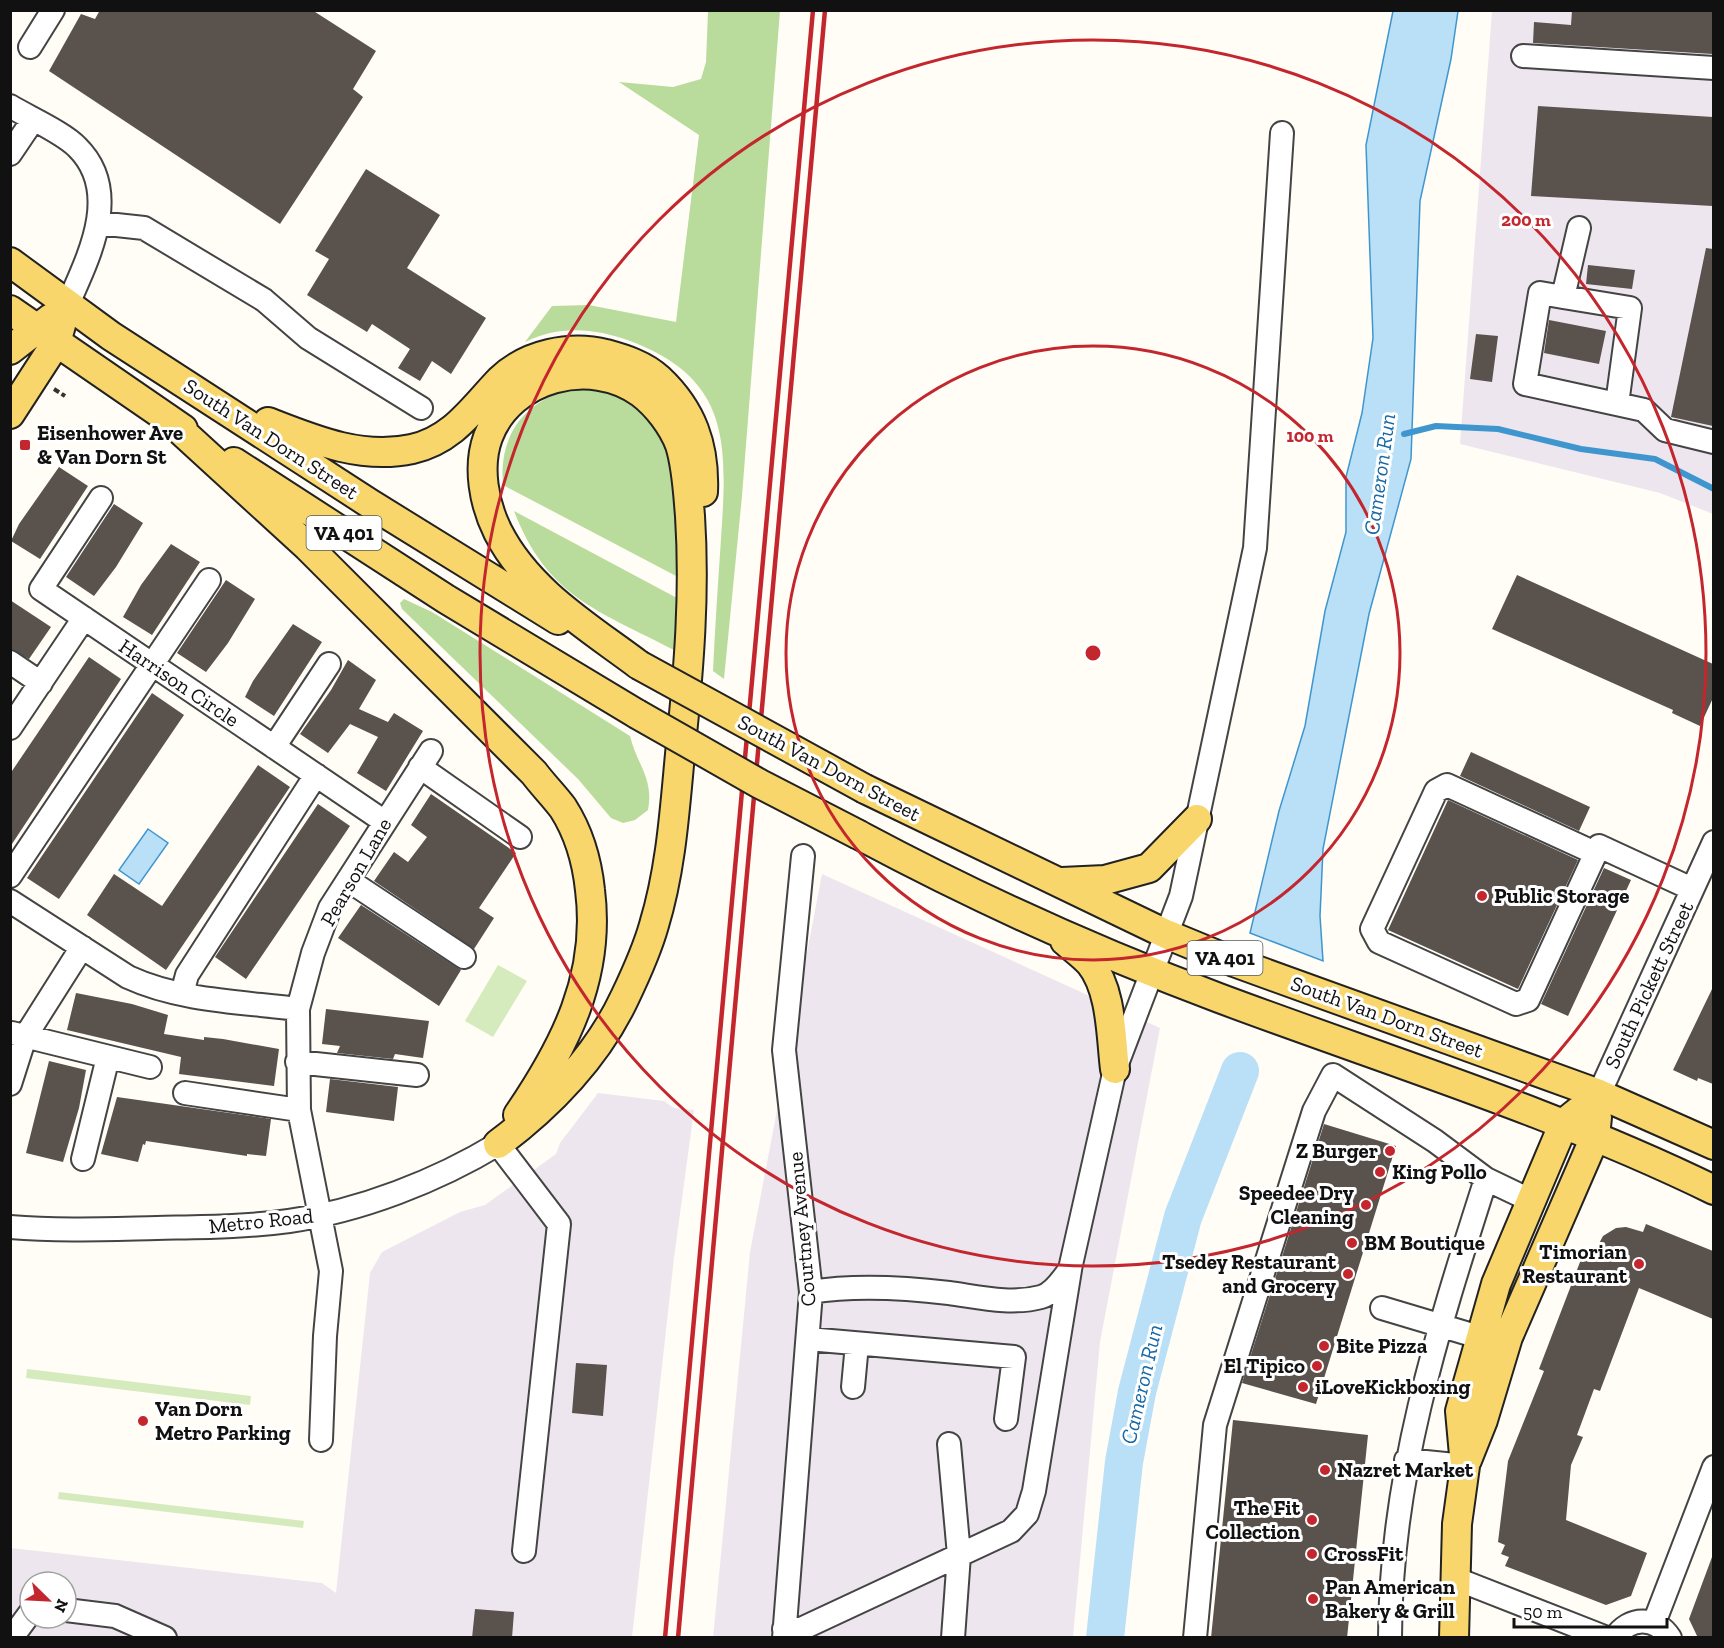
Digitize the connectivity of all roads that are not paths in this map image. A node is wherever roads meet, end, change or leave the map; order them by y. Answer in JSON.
{"nodes":[{"id":1,"x":53,"y":10,"type":"edge"},
{"id":2,"x":30,"y":47,"type":"dead end"},
{"id":3,"x":1523,"y":56,"type":"dead end"},
{"id":4,"x":1713,"y":68,"type":"edge"},
{"id":5,"x":10,"y":106,"type":"edge"},
{"id":6,"x":33,"y":120,"type":"junction"},
{"id":7,"x":1282,"y":133,"type":"dead end"},
{"id":8,"x":10,"y":154,"type":"edge"},
{"id":9,"x":98,"y":223,"type":"junction"},
{"id":10,"x":1579,"y":228,"type":"dead end"},
{"id":11,"x":10,"y":262,"type":"edge"},
{"id":12,"x":1563,"y":297,"type":"junction"},
{"id":13,"x":67,"y":306,"type":"junction"},
{"id":14,"x":10,"y":310,"type":"edge"},
{"id":15,"x":47,"y":336,"type":"junction"},
{"id":16,"x":10,"y":350,"type":"edge"},
{"id":17,"x":203,"y":394,"type":"junction"},
{"id":18,"x":1617,"y":404,"type":"junction"},
{"id":19,"x":421,"y":408,"type":"dead end"},
{"id":20,"x":10,"y":414,"type":"edge"},
{"id":21,"x":167,"y":418,"type":"junction"},
{"id":22,"x":1713,"y":441,"type":"edge"},
{"id":23,"x":101,"y":498,"type":"dead end"},
{"id":24,"x":694,"y":574,"type":"junction"},
{"id":25,"x":209,"y":580,"type":"dead end"},
{"id":26,"x":84,"y":618,"type":"junction"},
{"id":27,"x":10,"y":662,"type":"edge"},
{"id":28,"x":329,"y":664,"type":"dead end"},
{"id":29,"x":153,"y":665,"type":"junction"},
{"id":30,"x":639,"y":665,"type":"junction"},
{"id":31,"x":41,"y":683,"type":"junction"},
{"id":32,"x":10,"y":729,"type":"edge"},
{"id":33,"x":274,"y":747,"type":"junction"},
{"id":34,"x":316,"y":776,"type":"junction"},
{"id":35,"x":1197,"y":819,"type":"junction"},
{"id":36,"x":384,"y":822,"type":"junction"},
{"id":37,"x":520,"y":837,"type":"dead end"},
{"id":38,"x":1713,"y":842,"type":"edge"},
{"id":39,"x":1595,"y":853,"type":"junction"},
{"id":40,"x":803,"y":856,"type":"dead end"},
{"id":41,"x":10,"y":876,"type":"edge"},
{"id":42,"x":348,"y":880,"type":"junction"},
{"id":43,"x":1058,"y":882,"type":"junction"},
{"id":44,"x":1692,"y":889,"type":"junction"},
{"id":45,"x":10,"y":901,"type":"edge"},
{"id":46,"x":1048,"y":925,"type":"junction"},
{"id":47,"x":1166,"y":934,"type":"junction"},
{"id":48,"x":82,"y":947,"type":"junction"},
{"id":49,"x":464,"y":957,"type":"dead end"},
{"id":50,"x":1151,"y":971,"type":"junction"},
{"id":51,"x":182,"y":994,"type":"junction"},
{"id":52,"x":298,"y":1009,"type":"junction"},
{"id":53,"x":18,"y":1035,"type":"edge"},
{"id":54,"x":108,"y":1057,"type":"junction"},
{"id":55,"x":297,"y":1062,"type":"junction"},
{"id":56,"x":150,"y":1067,"type":"dead end"},
{"id":57,"x":1115,"y":1069,"type":"junction"},
{"id":58,"x":417,"y":1075,"type":"dead end"},
{"id":59,"x":10,"y":1084,"type":"edge"},
{"id":60,"x":185,"y":1093,"type":"dead end"},
{"id":61,"x":1599,"y":1094,"type":"junction"},
{"id":62,"x":299,"y":1110,"type":"junction"},
{"id":63,"x":1564,"y":1123,"type":"junction"},
{"id":64,"x":1595,"y":1137,"type":"junction"},
{"id":65,"x":498,"y":1144,"type":"junction"},
{"id":66,"x":1713,"y":1145,"type":"edge"},
{"id":67,"x":83,"y":1159,"type":"dead end"},
{"id":68,"x":1486,"y":1179,"type":"junction"},
{"id":69,"x":1713,"y":1190,"type":"edge"},
{"id":70,"x":1530,"y":1200,"type":"junction"},
{"id":71,"x":321,"y":1215,"type":"junction"},
{"id":72,"x":10,"y":1227,"type":"edge"},
{"id":73,"x":1070,"y":1269,"type":"junction"},
{"id":74,"x":811,"y":1292,"type":"junction"},
{"id":75,"x":1382,"y":1308,"type":"dead end"},
{"id":76,"x":1439,"y":1325,"type":"junction"},
{"id":77,"x":1479,"y":1337,"type":"junction"},
{"id":78,"x":808,"y":1339,"type":"junction"},
{"id":79,"x":857,"y":1344,"type":"junction"},
{"id":80,"x":853,"y":1387,"type":"dead end"},
{"id":81,"x":1006,"y":1419,"type":"dead end"},
{"id":82,"x":321,"y":1440,"type":"dead end"},
{"id":83,"x":949,"y":1444,"type":"dead end"},
{"id":84,"x":1406,"y":1460,"type":"junction"},
{"id":85,"x":1465,"y":1466,"type":"junction"},
{"id":86,"x":1713,"y":1467,"type":"edge"},
{"id":87,"x":524,"y":1551,"type":"dead end"},
{"id":88,"x":959,"y":1555,"type":"junction"},
{"id":89,"x":1454,"y":1578,"type":"junction"},
{"id":90,"x":78,"y":1611,"type":"edge"},
{"id":91,"x":1662,"y":1630,"type":"edge"},
{"id":92,"x":784,"y":1633,"type":"edge"},
{"id":93,"x":165,"y":1638,"type":"edge"},
{"id":94,"x":953,"y":1638,"type":"edge"},
{"id":95,"x":1195,"y":1638,"type":"edge"},
{"id":96,"x":1390,"y":1638,"type":"edge"},
{"id":97,"x":1454,"y":1638,"type":"edge"},
{"id":98,"x":1607,"y":1638,"type":"edge"},
{"id":99,"x":1615,"y":1638,"type":"edge"}],
"edges":[{"from":1,"to":2,"type":"street"},
{"from":3,"to":4,"type":"street"},
{"from":5,"to":6,"type":"street"},
{"from":6,"to":8,"type":"street"},
{"from":6,"to":9,"type":"street"},
{"from":7,"to":35,"type":"street"},
{"from":9,"to":13,"type":"street"},
{"from":9,"to":19,"type":"street"},
{"from":10,"to":12,"type":"street"},
{"from":11,"to":13,"type":"main road","name":"South Van Dorn Street","number":"VA 401"},
{"from":12,"to":18,"type":"street"},
{"from":12,"to":18,"type":"street"},
{"from":13,"to":15,"type":"main road"},
{"from":13,"to":17,"type":"main road","name":"South Van Dorn Street","number":"VA 401"},
{"from":14,"to":15,"type":"main road","name":"South Van Dorn Street","number":"VA 401"},
{"from":15,"to":16,"type":"main road"},
{"from":15,"to":20,"type":"main road"},
{"from":15,"to":21,"type":"main road","name":"South Van Dorn Street","number":"VA 401"},
{"from":17,"to":24,"type":"main road"},
{"from":17,"to":30,"type":"main road","name":"South Van Dorn Street","number":"VA 401"},
{"from":18,"to":22,"type":"street"},
{"from":21,"to":46,"type":"main road","name":"South Van Dorn Street","number":"VA 401","bridge":true},
{"from":21,"to":65,"type":"main road"},
{"from":23,"to":26,"type":"street","name":"Harrison Circle"},
{"from":24,"to":30,"type":"main road"},
{"from":24,"to":65,"type":"main road"},
{"from":25,"to":29,"type":"street"},
{"from":26,"to":29,"type":"street","name":"Harrison Circle"},
{"from":26,"to":31,"type":"street"},
{"from":27,"to":31,"type":"street"},
{"from":28,"to":33,"type":"street"},
{"from":29,"to":33,"type":"street","name":"Harrison Circle"},
{"from":29,"to":41,"type":"street"},
{"from":30,"to":43,"type":"main road","name":"South Van Dorn Street","number":"VA 401","bridge":true},
{"from":31,"to":32,"type":"street"},
{"from":33,"to":34,"type":"street","name":"Harrison Circle"},
{"from":34,"to":36,"type":"street","name":"Harrison Circle"},
{"from":34,"to":51,"type":"street"},
{"from":35,"to":43,"type":"main road"},
{"from":35,"to":47,"type":"street"},
{"from":36,"to":37,"type":"street","name":"Pearson Lane"},
{"from":36,"to":42,"type":"street","name":"Pearson Lane"},
{"from":38,"to":44,"type":"street","name":"South Pickett Street"},
{"from":39,"to":39,"type":"street"},
{"from":39,"to":44,"type":"street"},
{"from":40,"to":74,"type":"street","name":"Courtney Avenue"},
{"from":42,"to":49,"type":"street"},
{"from":42,"to":52,"type":"street","name":"Pearson Lane"},
{"from":43,"to":47,"type":"main road","name":"South Van Dorn Street","number":"VA 401"},
{"from":44,"to":61,"type":"street","name":"South Pickett Street"},
{"from":45,"to":48,"type":"street"},
{"from":46,"to":50,"type":"main road","name":"South Van Dorn Street","number":"VA 401"},
{"from":46,"to":57,"type":"main road"},
{"from":47,"to":50,"type":"street"},
{"from":47,"to":61,"type":"main road","name":"South Van Dorn Street","number":"VA 401"},
{"from":48,"to":51,"type":"street"},
{"from":48,"to":53,"type":"street"},
{"from":50,"to":57,"type":"street"},
{"from":50,"to":63,"type":"main road","name":"South Van Dorn Street","number":"VA 401"},
{"from":51,"to":52,"type":"street"},
{"from":52,"to":55,"type":"street","name":"Pearson Lane"},
{"from":53,"to":54,"type":"street"},
{"from":53,"to":59,"type":"street"},
{"from":54,"to":56,"type":"street"},
{"from":54,"to":67,"type":"street"},
{"from":55,"to":58,"type":"street"},
{"from":55,"to":62,"type":"street","name":"Pearson Lane"},
{"from":57,"to":73,"type":"street"},
{"from":60,"to":62,"type":"street"},
{"from":61,"to":63,"type":"main road","name":"South Pickett Street"},
{"from":61,"to":64,"type":"main road","name":"South Pickett Street"},
{"from":61,"to":66,"type":"main road","name":"South Van Dorn Street","number":"VA 401"},
{"from":62,"to":71,"type":"street","name":"Pearson Lane"},
{"from":63,"to":64,"type":"main road","name":"South Van Dorn Street","number":"VA 401"},
{"from":63,"to":70,"type":"main road","name":"South Pickett Street"},
{"from":64,"to":69,"type":"main road","name":"South Van Dorn Street","number":"VA 401"},
{"from":64,"to":85,"type":"main road","name":"South Pickett Street"},
{"from":65,"to":71,"type":"street","name":"Metro Road"},
{"from":65,"to":87,"type":"street"},
{"from":68,"to":70,"type":"street"},
{"from":68,"to":76,"type":"street"},
{"from":68,"to":95,"type":"street"},
{"from":70,"to":77,"type":"main road","name":"South Pickett Street"},
{"from":71,"to":72,"type":"street","name":"Metro Road"},
{"from":71,"to":82,"type":"street","name":"Pearson Lane"},
{"from":73,"to":74,"type":"street"},
{"from":73,"to":88,"type":"street"},
{"from":74,"to":78,"type":"street","name":"Courtney Avenue"},
{"from":75,"to":76,"type":"street"},
{"from":76,"to":77,"type":"street"},
{"from":76,"to":84,"type":"street"},
{"from":77,"to":85,"type":"main road","name":"South Pickett Street"},
{"from":78,"to":79,"type":"street"},
{"from":78,"to":92,"type":"street","name":"Courtney Avenue"},
{"from":79,"to":80,"type":"street"},
{"from":79,"to":81,"type":"street"},
{"from":83,"to":88,"type":"street"},
{"from":84,"to":85,"type":"street"},
{"from":84,"to":96,"type":"street"},
{"from":85,"to":89,"type":"main road","name":"South Pickett Street"},
{"from":86,"to":91,"type":"street"},
{"from":88,"to":92,"type":"street"},
{"from":88,"to":94,"type":"street"},
{"from":89,"to":97,"type":"main road","name":"South Pickett Street"},
{"from":89,"to":98,"type":"street"},
{"from":90,"to":93,"type":"street"},
{"from":91,"to":99,"type":"street"}]}
